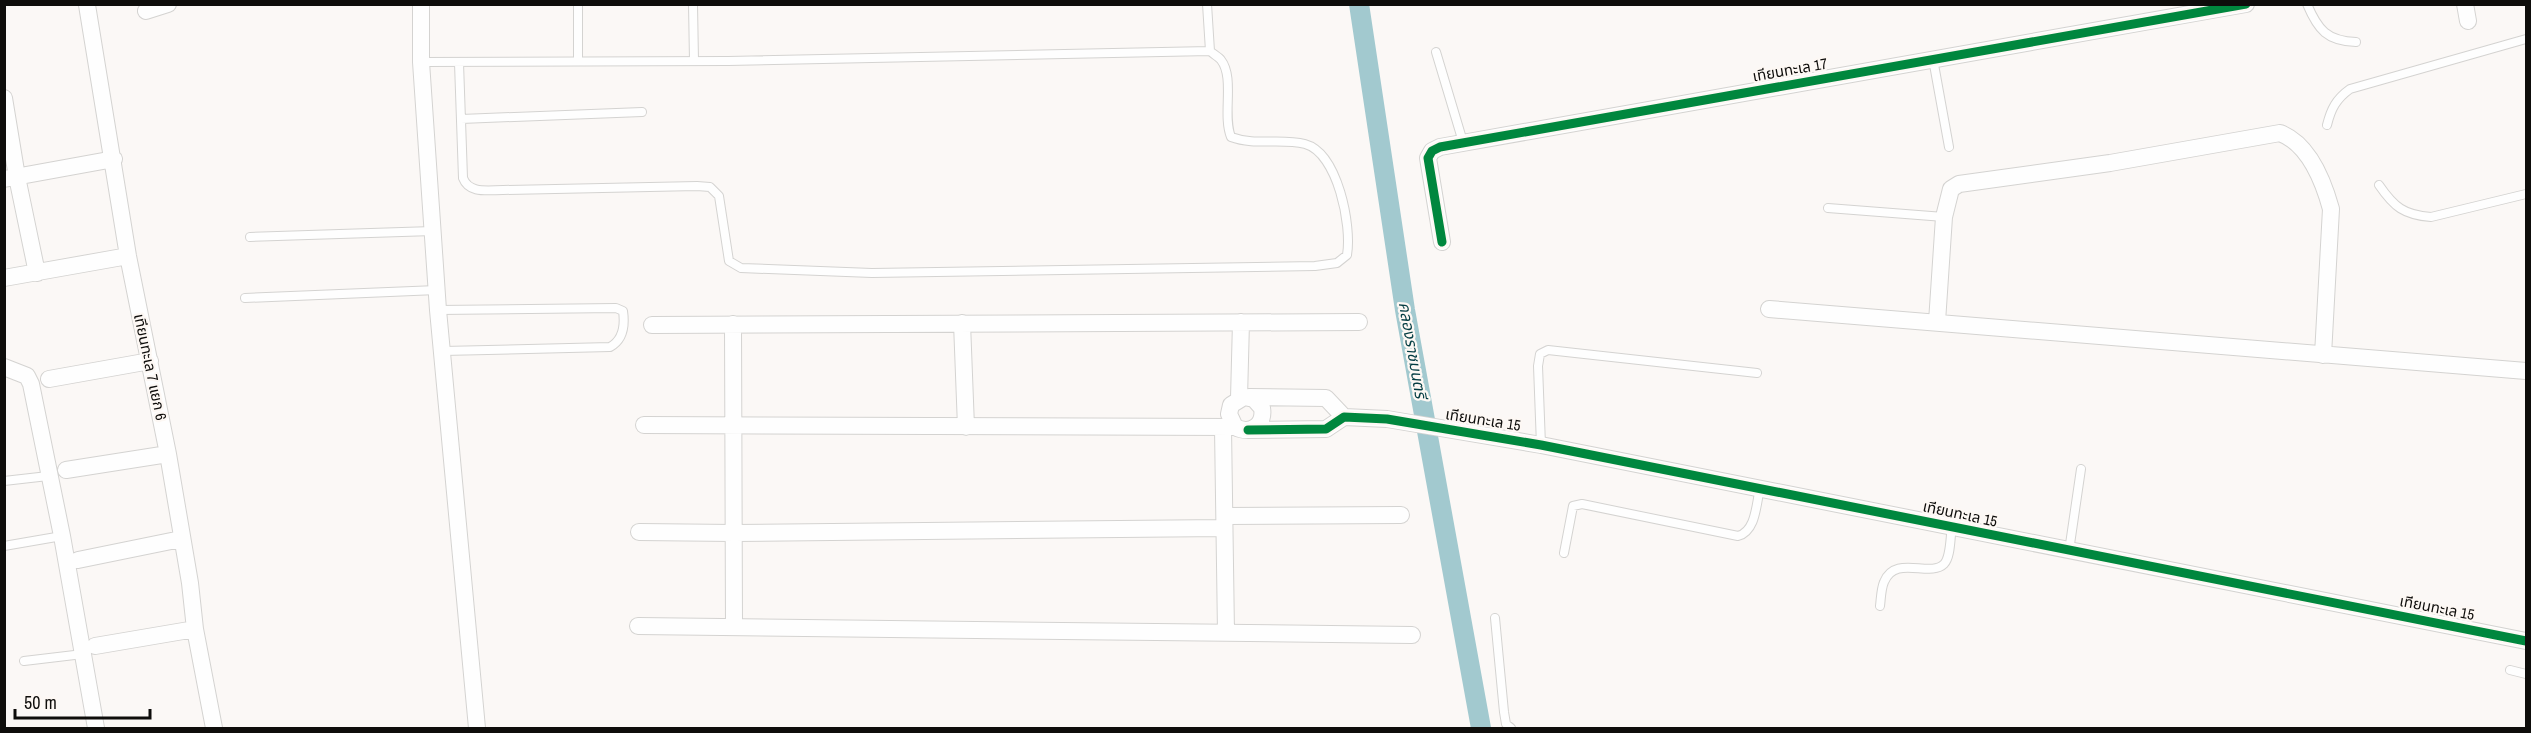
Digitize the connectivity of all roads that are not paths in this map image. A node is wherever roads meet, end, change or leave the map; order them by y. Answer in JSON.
{"nodes":[{"id":1,"x":168,"y":4,"type":"edge"},
{"id":2,"x":421,"y":4,"type":"edge"},
{"id":3,"x":578,"y":4,"type":"edge"},
{"id":4,"x":693,"y":4,"type":"edge"},
{"id":5,"x":1207,"y":4,"type":"edge"},
{"id":6,"x":2246,"y":4,"type":"edge"},
{"id":7,"x":2307,"y":4,"type":"edge"},
{"id":8,"x":87,"y":5,"type":"edge"},
{"id":9,"x":146,"y":11,"type":"dead end"},
{"id":10,"x":2526,"y":39,"type":"edge"},
{"id":11,"x":2356,"y":42,"type":"dead end"},
{"id":12,"x":1210,"y":51,"type":"junction"},
{"id":13,"x":1436,"y":52,"type":"dead end"},
{"id":14,"x":1933,"y":59,"type":"junction"},
{"id":15,"x":578,"y":60,"type":"junction"},
{"id":16,"x":694,"y":61,"type":"junction"},
{"id":17,"x":421,"y":62,"type":"junction"},
{"id":18,"x":459,"y":63,"type":"junction"},
{"id":19,"x":4,"y":98,"type":"edge"},
{"id":20,"x":642,"y":112,"type":"dead end"},
{"id":21,"x":461,"y":119,"type":"junction"},
{"id":22,"x":2327,"y":125,"type":"dead end"},
{"id":23,"x":1463,"y":142,"type":"junction"},
{"id":24,"x":1949,"y":147,"type":"dead end"},
{"id":25,"x":114,"y":159,"type":"junction"},
{"id":26,"x":11,"y":178,"type":"edge"},
{"id":27,"x":2379,"y":185,"type":"dead end"},
{"id":28,"x":2526,"y":194,"type":"edge"},
{"id":29,"x":1828,"y":208,"type":"dead end"},
{"id":30,"x":1944,"y":217,"type":"junction"},
{"id":31,"x":433,"y":231,"type":"junction"},
{"id":32,"x":250,"y":237,"type":"dead end"},
{"id":33,"x":1442,"y":242,"type":"dead end"},
{"id":34,"x":128,"y":256,"type":"junction"},
{"id":35,"x":36,"y":273,"type":"junction"},
{"id":36,"x":4,"y":278,"type":"edge"},
{"id":37,"x":437,"y":290,"type":"junction"},
{"id":38,"x":245,"y":297,"type":"dead end"},
{"id":39,"x":1769,"y":309,"type":"dead end"},
{"id":40,"x":438,"y":310,"type":"junction"},
{"id":41,"x":1359,"y":321,"type":"dead end"},
{"id":42,"x":1240,"y":322,"type":"junction"},
{"id":43,"x":1937,"y":322,"type":"junction"},
{"id":44,"x":962,"y":323,"type":"junction"},
{"id":45,"x":652,"y":324,"type":"dead end"},
{"id":46,"x":733,"y":324,"type":"junction"},
{"id":47,"x":442,"y":351,"type":"junction"},
{"id":48,"x":2323,"y":355,"type":"junction"},
{"id":49,"x":150,"y":361,"type":"junction"},
{"id":50,"x":4,"y":367,"type":"edge"},
{"id":51,"x":2526,"y":371,"type":"edge"},
{"id":52,"x":1757,"y":373,"type":"dead end"},
{"id":53,"x":48,"y":379,"type":"dead end"},
{"id":54,"x":1244,"y":397,"type":"junction"},
{"id":55,"x":1344,"y":417,"type":"junction"},
{"id":56,"x":644,"y":425,"type":"dead end"},
{"id":57,"x":734,"y":426,"type":"junction"},
{"id":58,"x":966,"y":428,"type":"junction"},
{"id":59,"x":1236,"y":429,"type":"junction"},
{"id":60,"x":1541,"y":445,"type":"junction"},
{"id":61,"x":168,"y":454,"type":"junction"},
{"id":62,"x":2081,"y":469,"type":"dead end"},
{"id":63,"x":66,"y":470,"type":"dead end"},
{"id":64,"x":48,"y":476,"type":"junction"},
{"id":65,"x":4,"y":481,"type":"edge"},
{"id":66,"x":1760,"y":488,"type":"junction"},
{"id":67,"x":1401,"y":515,"type":"dead end"},
{"id":68,"x":1224,"y":522,"type":"junction"},
{"id":69,"x":1952,"y":527,"type":"junction"},
{"id":70,"x":639,"y":532,"type":"dead end"},
{"id":71,"x":734,"y":533,"type":"junction"},
{"id":72,"x":62,"y":536,"type":"junction"},
{"id":73,"x":182,"y":539,"type":"junction"},
{"id":74,"x":4,"y":546,"type":"edge"},
{"id":75,"x":2069,"y":551,"type":"junction"},
{"id":76,"x":1564,"y":553,"type":"dead end"},
{"id":77,"x":78,"y":560,"type":"dead end"},
{"id":78,"x":1880,"y":606,"type":"dead end"},
{"id":79,"x":1496,"y":618,"type":"dead end"},
{"id":80,"x":638,"y":626,"type":"dead end"},
{"id":81,"x":734,"y":627,"type":"junction"},
{"id":82,"x":195,"y":629,"type":"junction"},
{"id":83,"x":1226,"y":633,"type":"junction"},
{"id":84,"x":1412,"y":635,"type":"dead end"},
{"id":85,"x":2526,"y":641,"type":"edge"},
{"id":86,"x":89,"y":650,"type":"junction"},
{"id":87,"x":24,"y":661,"type":"dead end"},
{"id":88,"x":2510,"y":670,"type":"dead end"},
{"id":89,"x":2526,"y":674,"type":"edge"},
{"id":90,"x":210,"y":728,"type":"edge"},
{"id":91,"x":96,"y":729,"type":"edge"},
{"id":92,"x":477,"y":729,"type":"edge"},
{"id":93,"x":1511,"y":729,"type":"edge"}],
"edges":[{"from":1,"to":9,"type":"street"},
{"from":2,"to":17,"type":"street"},
{"from":3,"to":15,"type":"lane"},
{"from":4,"to":16,"type":"lane"},
{"from":5,"to":12,"type":"lane"},
{"from":6,"to":14,"type":"street","name":"เทียนทะเล 17"},
{"from":7,"to":11,"type":"lane"},
{"from":8,"to":25,"type":"street","name":"เทียนทะเล 7 แยก 6"},
{"from":10,"to":22,"type":"lane"},
{"from":12,"to":16,"type":"lane"},
{"from":12,"to":21,"type":"lane"},
{"from":13,"to":23,"type":"lane"},
{"from":14,"to":23,"type":"street","name":"เทียนทะเล 17"},
{"from":14,"to":24,"type":"lane"},
{"from":15,"to":16,"type":"lane"},
{"from":15,"to":18,"type":"lane"},
{"from":17,"to":18,"type":"lane"},
{"from":17,"to":31,"type":"street"},
{"from":18,"to":21,"type":"lane"},
{"from":19,"to":26,"type":"street"},
{"from":20,"to":21,"type":"lane"},
{"from":23,"to":33,"type":"street","name":"เทียนทะเล 17"},
{"from":25,"to":26,"type":"street"},
{"from":25,"to":34,"type":"street","name":"เทียนทะเล 7 แยก 6"},
{"from":26,"to":35,"type":"street"},
{"from":27,"to":28,"type":"lane"},
{"from":29,"to":30,"type":"lane"},
{"from":30,"to":43,"type":"street"},
{"from":30,"to":48,"type":"street"},
{"from":31,"to":32,"type":"lane"},
{"from":31,"to":37,"type":"street"},
{"from":34,"to":35,"type":"street"},
{"from":34,"to":49,"type":"street","name":"เทียนทะเล 7 แยก 6"},
{"from":35,"to":36,"type":"street"},
{"from":37,"to":38,"type":"lane"},
{"from":37,"to":40,"type":"street"},
{"from":39,"to":43,"type":"street"},
{"from":40,"to":47,"type":"street"},
{"from":40,"to":47,"type":"lane"},
{"from":41,"to":42,"type":"street"},
{"from":42,"to":44,"type":"street"},
{"from":42,"to":54,"type":"street"},
{"from":43,"to":48,"type":"street"},
{"from":44,"to":46,"type":"street"},
{"from":44,"to":58,"type":"street"},
{"from":45,"to":46,"type":"street"},
{"from":46,"to":57,"type":"street"},
{"from":47,"to":92,"type":"street"},
{"from":48,"to":51,"type":"street"},
{"from":49,"to":53,"type":"street"},
{"from":49,"to":61,"type":"street","name":"เทียนทะเล 7 แยก 6"},
{"from":50,"to":64,"type":"street"},
{"from":52,"to":60,"type":"lane"},
{"from":54,"to":55,"type":"street"},
{"from":54,"to":59,"type":"street"},
{"from":54,"to":59,"type":"street"},
{"from":55,"to":59,"type":"street"},
{"from":55,"to":60,"type":"street","name":"เทียนทะเล 15"},
{"from":56,"to":57,"type":"street"},
{"from":57,"to":58,"type":"street"},
{"from":57,"to":71,"type":"street"},
{"from":58,"to":59,"type":"street"},
{"from":59,"to":68,"type":"street"},
{"from":60,"to":66,"type":"street","name":"เทียนทะเล 15"},
{"from":61,"to":63,"type":"street"},
{"from":61,"to":73,"type":"street","name":"เทียนทะเล 7 แยก 6"},
{"from":62,"to":75,"type":"lane"},
{"from":64,"to":65,"type":"lane"},
{"from":64,"to":72,"type":"street"},
{"from":66,"to":69,"type":"street","name":"เทียนทะเล 15"},
{"from":66,"to":76,"type":"lane"},
{"from":67,"to":68,"type":"street"},
{"from":68,"to":71,"type":"street"},
{"from":68,"to":83,"type":"street"},
{"from":69,"to":75,"type":"street","name":"เทียนทะเล 15"},
{"from":69,"to":78,"type":"lane"},
{"from":70,"to":71,"type":"street"},
{"from":71,"to":81,"type":"street"},
{"from":72,"to":74,"type":"lane"},
{"from":72,"to":86,"type":"street"},
{"from":73,"to":77,"type":"street"},
{"from":73,"to":82,"type":"street","name":"เทียนทะเล 7 แยก 6"},
{"from":75,"to":85,"type":"street","name":"เทียนทะเล 15"},
{"from":79,"to":93,"type":"lane"},
{"from":80,"to":81,"type":"street"},
{"from":81,"to":83,"type":"street"},
{"from":82,"to":86,"type":"street"},
{"from":82,"to":90,"type":"street","name":"เทียนทะเล 7 แยก 6"},
{"from":83,"to":84,"type":"street"},
{"from":86,"to":87,"type":"lane"},
{"from":86,"to":91,"type":"street"},
{"from":88,"to":89,"type":"lane"}]}
